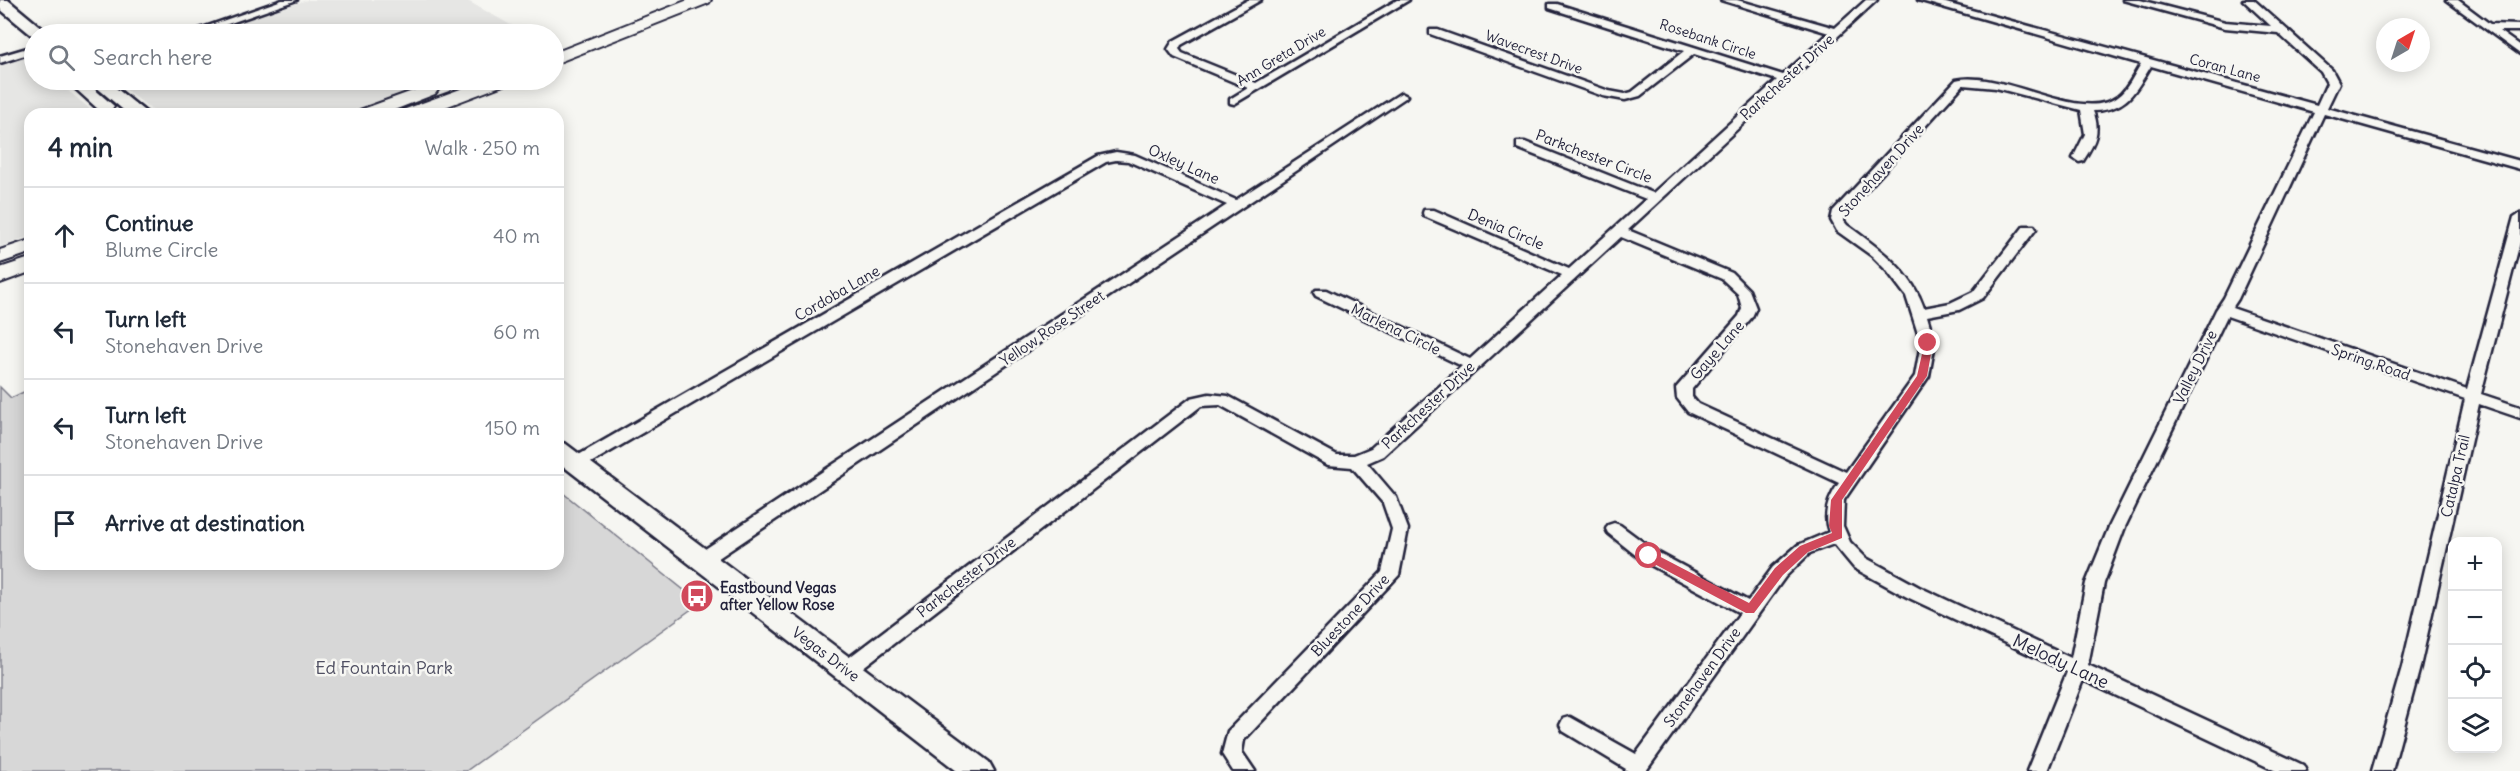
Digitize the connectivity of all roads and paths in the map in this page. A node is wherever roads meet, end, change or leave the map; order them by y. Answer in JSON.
{"nodes":[{"id":1,"x":292,"y":0,"type":"edge"},
{"id":2,"x":665,"y":0,"type":"edge"},
{"id":3,"x":702,"y":0,"type":"edge"},
{"id":4,"x":1256,"y":0,"type":"edge"},
{"id":5,"x":1404,"y":0,"type":"edge"},
{"id":6,"x":1726,"y":0,"type":"edge"},
{"id":7,"x":1872,"y":0,"type":"edge"},
{"id":8,"x":1923,"y":0,"type":"edge"},
{"id":9,"x":2128,"y":0,"type":"edge"},
{"id":10,"x":2248,"y":0,"type":"edge"},
{"id":11,"x":2451,"y":0,"type":"edge"},
{"id":12,"x":0,"y":1,"type":"edge"},
{"id":13,"x":1553,"y":6,"type":"dead end"},
{"id":14,"x":0,"y":18,"type":"edge"},
{"id":15,"x":29,"y":24,"type":"edge"},
{"id":16,"x":220,"y":24,"type":"edge"},
{"id":17,"x":2487,"y":27,"type":"junction"},
{"id":18,"x":2520,"y":28,"type":"edge"},
{"id":19,"x":2282,"y":30,"type":"junction"},
{"id":20,"x":1836,"y":32,"type":"junction"},
{"id":21,"x":1434,"y":33,"type":"dead end"},
{"id":22,"x":564,"y":38,"type":"edge"},
{"id":23,"x":24,"y":39,"type":"edge"},
{"id":24,"x":1692,"y":50,"type":"junction"},
{"id":25,"x":2520,"y":51,"type":"edge"},
{"id":26,"x":24,"y":52,"type":"edge"},
{"id":27,"x":564,"y":54,"type":"edge"},
{"id":28,"x":0,"y":60,"type":"edge"},
{"id":29,"x":2148,"y":62,"type":"junction"},
{"id":30,"x":1784,"y":79,"type":"junction"},
{"id":31,"x":1257,"y":88,"type":"junction"},
{"id":32,"x":101,"y":90,"type":"edge"},
{"id":33,"x":430,"y":90,"type":"edge"},
{"id":34,"x":474,"y":90,"type":"edge"},
{"id":35,"x":1401,"y":96,"type":"dead end"},
{"id":36,"x":1234,"y":101,"type":"dead end"},
{"id":37,"x":2085,"y":107,"type":"junction"},
{"id":38,"x":120,"y":108,"type":"edge"},
{"id":39,"x":383,"y":108,"type":"edge"},
{"id":40,"x":426,"y":108,"type":"edge"},
{"id":41,"x":2320,"y":109,"type":"junction"},
{"id":42,"x":1521,"y":145,"type":"dead end"},
{"id":43,"x":1116,"y":156,"type":"joint"},
{"id":44,"x":2079,"y":158,"type":"dead end"},
{"id":45,"x":2520,"y":165,"type":"edge"},
{"id":46,"x":1655,"y":198,"type":"junction"},
{"id":47,"x":1237,"y":205,"type":"junction"},
{"id":48,"x":1429,"y":213,"type":"dead end"},
{"id":49,"x":2520,"y":217,"type":"edge"},
{"id":50,"x":2029,"y":229,"type":"dead end"},
{"id":51,"x":1618,"y":231,"type":"junction"},
{"id":52,"x":24,"y":248,"type":"edge"},
{"id":53,"x":0,"y":257,"type":"edge"},
{"id":54,"x":24,"y":266,"type":"edge"},
{"id":55,"x":1570,"y":274,"type":"junction"},
{"id":56,"x":0,"y":276,"type":"edge"},
{"id":57,"x":1321,"y":293,"type":"dead end"},
{"id":58,"x":2223,"y":310,"type":"junction"},
{"id":59,"x":1920,"y":313,"type":"junction"},
{"id":60,"x":1471,"y":365,"type":"junction"},
{"id":61,"x":2472,"y":397,"type":"junction"},
{"id":62,"x":2520,"y":413,"type":"edge"},
{"id":63,"x":567,"y":457,"type":"edge"},
{"id":64,"x":1356,"y":461,"type":"junction"},
{"id":65,"x":1850,"y":481,"type":"junction"},
{"id":66,"x":1614,"y":529,"type":"dead end"},
{"id":67,"x":1838,"y":535,"type":"junction"},
{"id":68,"x":702,"y":560,"type":"junction"},
{"id":69,"x":1750,"y":610,"type":"junction"},
{"id":70,"x":2078,"y":669,"type":"junction"},
{"id":71,"x":846,"y":670,"type":"junction"},
{"id":72,"x":1570,"y":725,"type":"dead end"},
{"id":73,"x":1637,"y":768,"type":"edge"},
{"id":74,"x":978,"y":771,"type":"edge"},
{"id":75,"x":1245,"y":771,"type":"edge"},
{"id":76,"x":2037,"y":771,"type":"edge"},
{"id":77,"x":2296,"y":771,"type":"edge"},
{"id":78,"x":2382,"y":771,"type":"edge"}],
"edges":[{"from":1,"to":16,"type":"street"},
{"from":2,"to":22,"type":"main road"},
{"from":3,"to":27,"type":"main road"},
{"from":4,"to":31,"type":"street"},
{"from":5,"to":31,"type":"street","name":"Ann Greta Drive"},
{"from":6,"to":20,"type":"street"},
{"from":7,"to":20,"type":"street","name":"Parkchester Drive"},
{"from":8,"to":29,"type":"street","name":"Coran Lane"},
{"from":9,"to":19,"type":"street"},
{"from":10,"to":19,"type":"street","name":"Valley Drive"},
{"from":11,"to":17,"type":"street"},
{"from":12,"to":15,"type":"main road"},
{"from":13,"to":24,"type":"street","name":"Rosebank Circle"},
{"from":14,"to":23,"type":"main road"},
{"from":17,"to":18,"type":"street"},
{"from":17,"to":25,"type":"street"},
{"from":19,"to":41,"type":"street","name":"Valley Drive"},
{"from":20,"to":30,"type":"street","name":"Parkchester Drive"},
{"from":21,"to":24,"type":"street","name":"Wavecrest Drive"},
{"from":24,"to":30,"type":"street","name":"Rosebank Circle"},
{"from":26,"to":28,"type":"street"},
{"from":29,"to":37,"type":"street","name":"Stonehaven Drive"},
{"from":29,"to":41,"type":"street","name":"Coran Lane"},
{"from":30,"to":46,"type":"street","name":"Parkchester Drive"},
{"from":31,"to":36,"type":"street","name":"Ann Greta Drive"},
{"from":32,"to":38,"type":"main road"},
{"from":33,"to":39,"type":"main road"},
{"from":34,"to":40,"type":"main road"},
{"from":35,"to":47,"type":"street","name":"Yellow Rose Street"},
{"from":37,"to":44,"type":"street"},
{"from":37,"to":59,"type":"street","name":"Stonehaven Drive"},
{"from":41,"to":45,"type":"street","name":"Coran Lane"},
{"from":41,"to":58,"type":"street","name":"Valley Drive"},
{"from":42,"to":46,"type":"street","name":"Parkchester Circle"},
{"from":43,"to":47,"type":"street","name":"Oxley Lane"},
{"from":43,"to":63,"type":"street","name":"Cordoba Lane"},
{"from":46,"to":51,"type":"street","name":"Parkchester Drive"},
{"from":47,"to":68,"type":"street","name":"Yellow Rose Street"},
{"from":48,"to":55,"type":"street","name":"Denia Circle"},
{"from":49,"to":61,"type":"street","name":"Catalpa Trail"},
{"from":50,"to":59,"type":"street"},
{"from":51,"to":55,"type":"street","name":"Parkchester Drive"},
{"from":51,"to":65,"type":"street","name":"Gaye Lane"},
{"from":52,"to":53,"type":"main road"},
{"from":54,"to":56,"type":"main road"},
{"from":55,"to":60,"type":"street","name":"Parkchester Drive"},
{"from":57,"to":60,"type":"street","name":"Marlena Circle"},
{"from":58,"to":61,"type":"street","name":"Spring Road"},
{"from":58,"to":70,"type":"street","name":"Valley Drive"},
{"from":59,"to":65,"type":"street","name":"Stonehaven Drive"},
{"from":60,"to":64,"type":"street","name":"Parkchester Drive"},
{"from":61,"to":62,"type":"street","name":"Spring Road"},
{"from":61,"to":78,"type":"street","name":"Catalpa Trail"},
{"from":63,"to":68,"type":"main road","name":"Vegas Drive"},
{"from":64,"to":71,"type":"street","name":"Parkchester Drive"},
{"from":64,"to":75,"type":"street","name":"Bluestone Drive"},
{"from":65,"to":67,"type":"street","name":"Stonehaven Drive"},
{"from":66,"to":69,"type":"street"},
{"from":67,"to":69,"type":"street","name":"Stonehaven Drive"},
{"from":67,"to":70,"type":"street","name":"Melody Lane"},
{"from":68,"to":71,"type":"main road","name":"Vegas Drive"},
{"from":69,"to":73,"type":"street","name":"Stonehaven Drive"},
{"from":70,"to":76,"type":"street","name":"Valley Drive"},
{"from":70,"to":77,"type":"street","name":"Melody Lane"},
{"from":71,"to":74,"type":"main road","name":"Vegas Drive"},
{"from":72,"to":73,"type":"street"}]}
